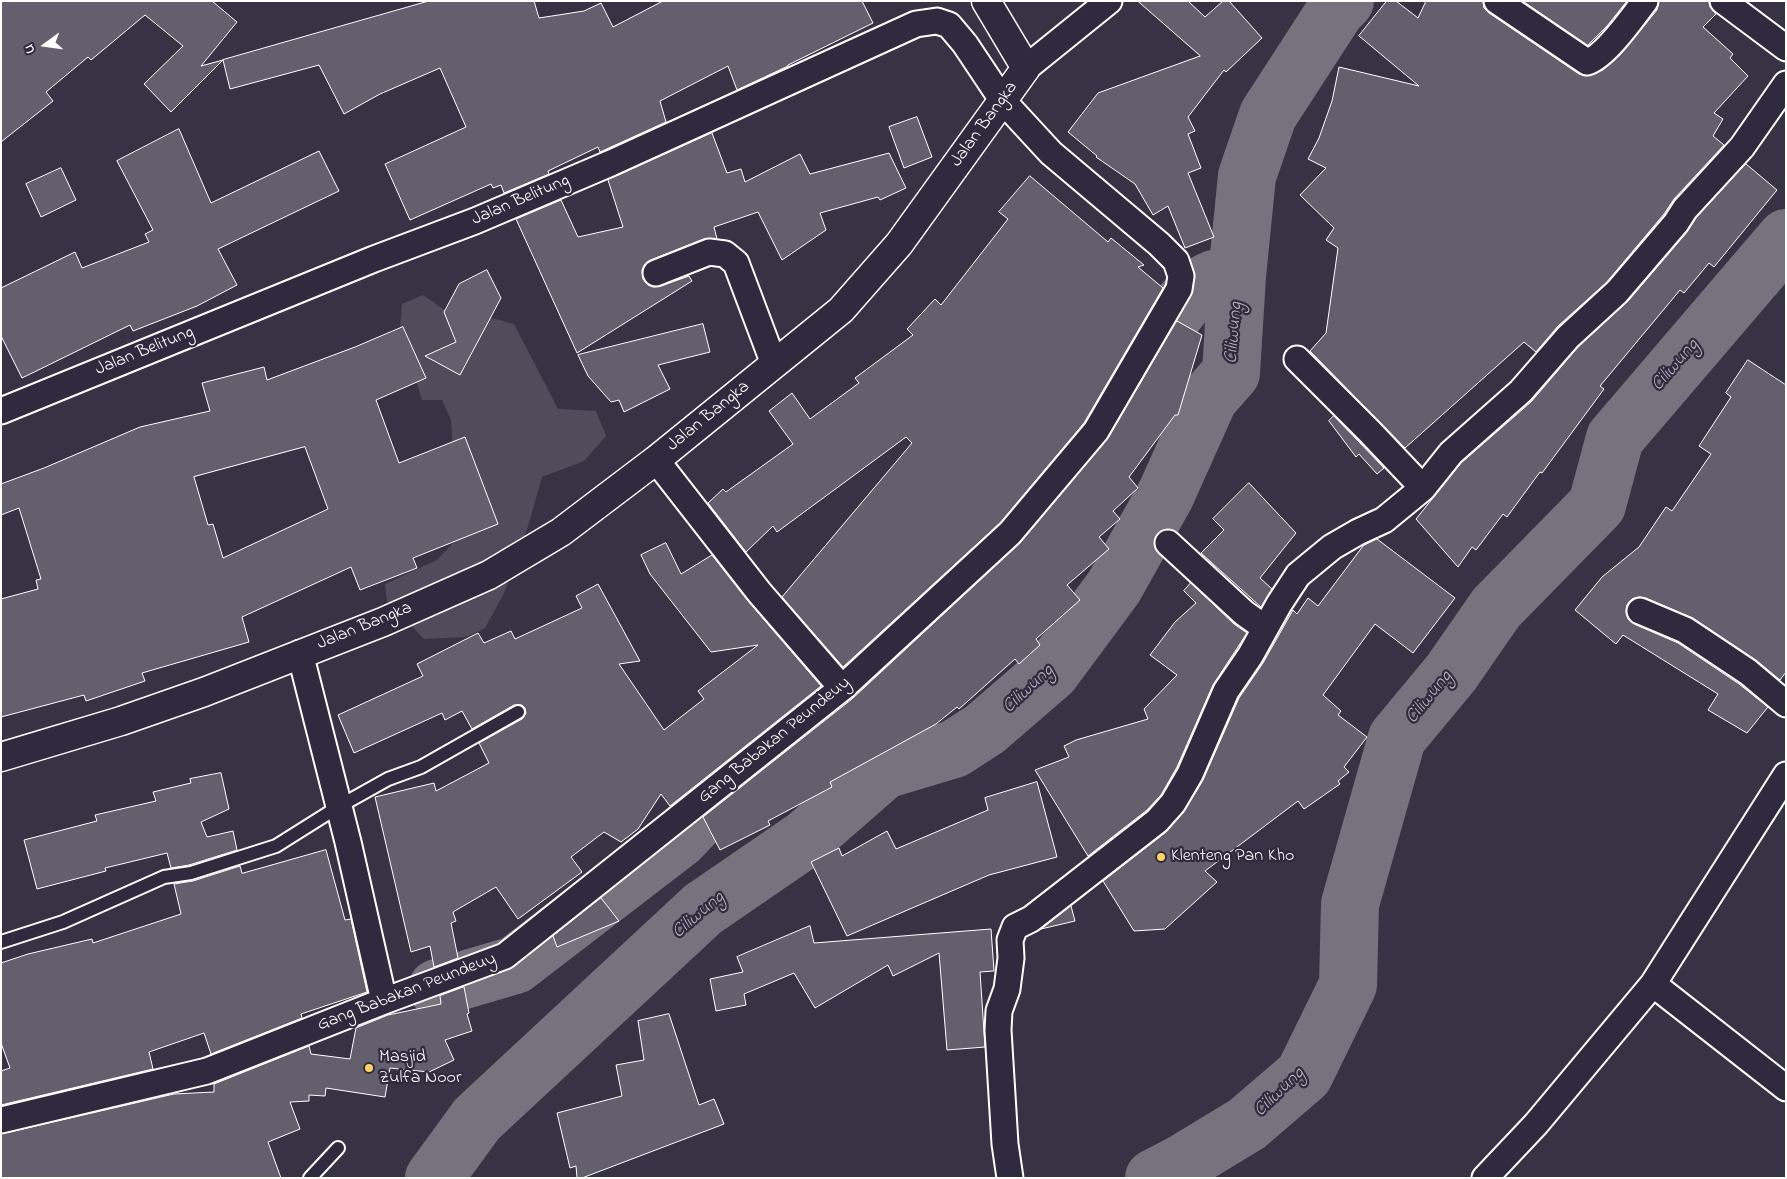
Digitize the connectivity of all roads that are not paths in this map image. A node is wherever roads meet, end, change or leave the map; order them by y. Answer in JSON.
{"nodes":[{"id":1,"x":986,"y":1,"type":"edge"},
{"id":2,"x":1108,"y":1,"type":"edge"},
{"id":3,"x":1497,"y":1,"type":"edge"},
{"id":4,"x":1645,"y":1,"type":"edge"},
{"id":5,"x":1723,"y":1,"type":"edge"},
{"id":6,"x":1786,"y":48,"type":"edge"},
{"id":7,"x":1026,"y":68,"type":"junction"},
{"id":8,"x":1786,"y":84,"type":"edge"},
{"id":9,"x":1003,"y":101,"type":"junction"},
{"id":10,"x":656,"y":273,"type":"dead end"},
{"id":11,"x":1297,"y":359,"type":"dead end"},
{"id":12,"x":774,"y":364,"type":"junction"},
{"id":13,"x":1,"y":411,"type":"edge"},
{"id":14,"x":656,"y":460,"type":"junction"},
{"id":15,"x":1423,"y":488,"type":"junction"},
{"id":16,"x":1168,"y":542,"type":"dead end"},
{"id":17,"x":1640,"y":611,"type":"dead end"},
{"id":18,"x":1265,"y":628,"type":"junction"},
{"id":19,"x":300,"y":653,"type":"junction"},
{"id":20,"x":842,"y":688,"type":"junction"},
{"id":21,"x":1786,"y":704,"type":"edge"},
{"id":22,"x":518,"y":712,"type":"dead end"},
{"id":23,"x":1,"y":757,"type":"edge"},
{"id":24,"x":1786,"y":775,"type":"edge"},
{"id":25,"x":338,"y":807,"type":"junction"},
{"id":26,"x":1,"y":942,"type":"edge"},
{"id":27,"x":1653,"y":984,"type":"junction"},
{"id":28,"x":384,"y":1001,"type":"junction"},
{"id":29,"x":1786,"y":1088,"type":"edge"},
{"id":30,"x":1,"y":1120,"type":"edge"},
{"id":31,"x":338,"y":1148,"type":"dead end"},
{"id":32,"x":310,"y":1178,"type":"edge"},
{"id":33,"x":1010,"y":1178,"type":"edge"},
{"id":34,"x":1484,"y":1178,"type":"edge"}],
"edges":[{"from":1,"to":7,"type":"street"},
{"from":2,"to":7,"type":"street"},
{"from":3,"to":4,"type":"street"},
{"from":5,"to":6,"type":"street"},
{"from":7,"to":9,"type":"street","name":"Jalan Bangka"},
{"from":8,"to":15,"type":"street"},
{"from":9,"to":12,"type":"street","name":"Jalan Bangka"},
{"from":9,"to":13,"type":"street","name":"Jalan Belitung"},
{"from":9,"to":20,"type":"street","name":"Gang Babakan Peundeuy"},
{"from":10,"to":12,"type":"street"},
{"from":11,"to":15,"type":"street"},
{"from":12,"to":14,"type":"street","name":"Jalan Bangka"},
{"from":14,"to":19,"type":"street","name":"Jalan Bangka"},
{"from":14,"to":20,"type":"street"},
{"from":15,"to":18,"type":"street"},
{"from":16,"to":18,"type":"street"},
{"from":17,"to":21,"type":"street"},
{"from":18,"to":33,"type":"street"},
{"from":19,"to":23,"type":"street","name":"Jalan Bangka"},
{"from":19,"to":25,"type":"street","name":"Jalan Bangka"},
{"from":20,"to":28,"type":"street","name":"Gang Babakan Peundeuy"},
{"from":22,"to":25,"type":"lane"},
{"from":24,"to":27,"type":"street"},
{"from":25,"to":26,"type":"lane"},
{"from":25,"to":28,"type":"street","name":"Jalan Bangka"},
{"from":27,"to":29,"type":"street"},
{"from":27,"to":34,"type":"street"},
{"from":28,"to":30,"type":"street","name":"Gang Babakan Peundeuy"},
{"from":31,"to":32,"type":"lane"}]}
